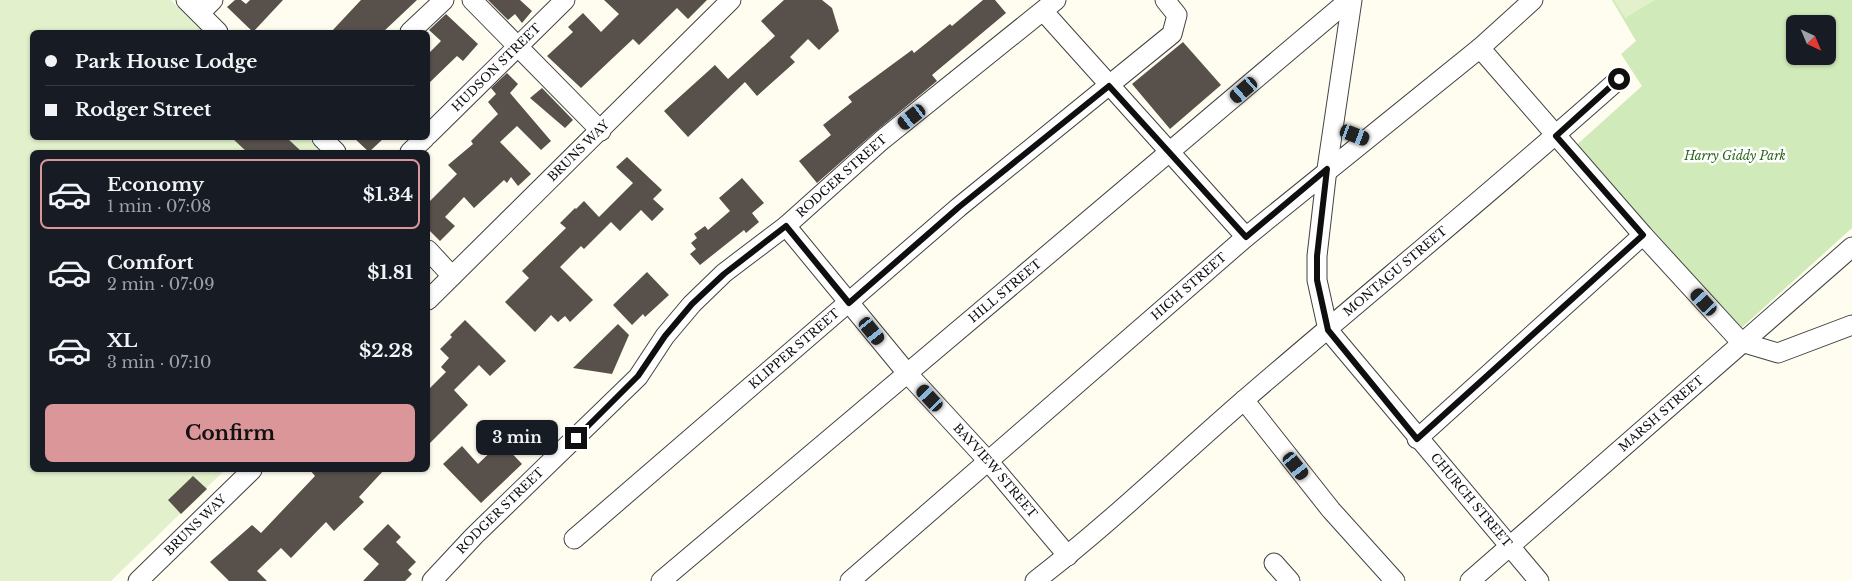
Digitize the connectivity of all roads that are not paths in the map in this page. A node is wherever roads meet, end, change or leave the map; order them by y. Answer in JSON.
{"nodes":[{"id":1,"x":186,"y":0,"type":"edge"},
{"id":2,"x":213,"y":0,"type":"edge"},
{"id":3,"x":444,"y":0,"type":"edge"},
{"id":4,"x":472,"y":0,"type":"edge"},
{"id":5,"x":565,"y":0,"type":"edge"},
{"id":6,"x":731,"y":0,"type":"edge"},
{"id":7,"x":1165,"y":0,"type":"edge"},
{"id":8,"x":1351,"y":0,"type":"edge"},
{"id":9,"x":1533,"y":0,"type":"edge"},
{"id":10,"x":1050,"y":6,"type":"edge"},
{"id":11,"x":200,"y":13,"type":"junction"},
{"id":12,"x":216,"y":30,"type":"edge"},
{"id":13,"x":412,"y":30,"type":"edge"},
{"id":14,"x":519,"y":47,"type":"junction"},
{"id":15,"x":1480,"y":48,"type":"junction"},
{"id":16,"x":1619,"y":79,"type":"dead end"},
{"id":17,"x":1109,"y":86,"type":"junction"},
{"id":18,"x":1335,"y":118,"type":"junction"},
{"id":19,"x":601,"y":131,"type":"junction"},
{"id":20,"x":430,"y":132,"type":"edge"},
{"id":21,"x":1556,"y":136,"type":"junction"},
{"id":22,"x":1365,"y":139,"type":"junction"},
{"id":23,"x":324,"y":140,"type":"edge"},
{"id":24,"x":422,"y":140,"type":"edge"},
{"id":25,"x":334,"y":150,"type":"edge"},
{"id":26,"x":412,"y":150,"type":"edge"},
{"id":27,"x":1169,"y":154,"type":"junction"},
{"id":28,"x":1327,"y":169,"type":"junction"},
{"id":29,"x":786,"y":226,"type":"junction"},
{"id":30,"x":1643,"y":235,"type":"junction"},
{"id":31,"x":1246,"y":237,"type":"junction"},
{"id":32,"x":1852,"y":248,"type":"edge"},
{"id":33,"x":430,"y":252,"type":"edge"},
{"id":34,"x":452,"y":276,"type":"junction"},
{"id":35,"x":430,"y":298,"type":"edge"},
{"id":36,"x":849,"y":303,"type":"junction"},
{"id":37,"x":1852,"y":325,"type":"edge"},
{"id":38,"x":1328,"y":330,"type":"junction"},
{"id":39,"x":1742,"y":342,"type":"junction"},
{"id":40,"x":907,"y":372,"type":"junction"},
{"id":41,"x":1244,"y":400,"type":"junction"},
{"id":42,"x":1417,"y":439,"type":"junction"},
{"id":43,"x":989,"y":462,"type":"junction"},
{"id":44,"x":250,"y":472,"type":"edge"},
{"id":45,"x":574,"y":539,"type":"dead end"},
{"id":46,"x":1509,"y":546,"type":"junction"},
{"id":47,"x":1068,"y":556,"type":"junction"},
{"id":48,"x":1274,"y":563,"type":"dead end"},
{"id":49,"x":138,"y":581,"type":"edge"},
{"id":50,"x":432,"y":581,"type":"edge"},
{"id":51,"x":661,"y":581,"type":"edge"},
{"id":52,"x":850,"y":581,"type":"edge"},
{"id":53,"x":1036,"y":581,"type":"edge"},
{"id":54,"x":1290,"y":581,"type":"edge"},
{"id":55,"x":1396,"y":581,"type":"edge"},
{"id":56,"x":1470,"y":581,"type":"edge"},
{"id":57,"x":1539,"y":581,"type":"edge"}],
"edges":[{"from":1,"to":11,"type":"street"},
{"from":2,"to":11,"type":"street"},
{"from":3,"to":13,"type":"street"},
{"from":4,"to":14,"type":"street"},
{"from":5,"to":14,"type":"street","name":"HUDSON STREET"},
{"from":6,"to":19,"type":"street","name":"BRUNS WAY"},
{"from":7,"to":17,"type":"street","name":"KLIPPER STREET"},
{"from":8,"to":18,"type":"street","name":"CHURCH STREET"},
{"from":8,"to":27,"type":"street","name":"HILL STREET"},
{"from":9,"to":15,"type":"street","name":"HIGH STREET"},
{"from":10,"to":17,"type":"street"},
{"from":10,"to":29,"type":"street","name":"RODGER STREET"},
{"from":11,"to":12,"type":"street"},
{"from":14,"to":19,"type":"street"},
{"from":14,"to":20,"type":"street","name":"HUDSON STREET"},
{"from":15,"to":21,"type":"street"},
{"from":15,"to":22,"type":"street","name":"HIGH STREET"},
{"from":16,"to":21,"type":"street","name":"MONTAGU STREET"},
{"from":17,"to":27,"type":"street"},
{"from":17,"to":36,"type":"street","name":"KLIPPER STREET"},
{"from":18,"to":22,"type":"street"},
{"from":18,"to":28,"type":"street","name":"CHURCH STREET"},
{"from":19,"to":34,"type":"street","name":"BRUNS WAY"},
{"from":21,"to":30,"type":"street"},
{"from":21,"to":38,"type":"street","name":"MONTAGU STREET"},
{"from":22,"to":28,"type":"street","name":"HIGH STREET"},
{"from":23,"to":25,"type":"street"},
{"from":24,"to":26,"type":"street","name":"HUDSON STREET"},
{"from":27,"to":31,"type":"street"},
{"from":27,"to":40,"type":"street","name":"HILL STREET"},
{"from":28,"to":31,"type":"street","name":"HIGH STREET"},
{"from":28,"to":38,"type":"street","name":"CHURCH STREET"},
{"from":29,"to":36,"type":"street","name":"BAYVIEW STREET"},
{"from":29,"to":50,"type":"street","name":"RODGER STREET"},
{"from":30,"to":39,"type":"street"},
{"from":30,"to":42,"type":"street"},
{"from":31,"to":43,"type":"street","name":"HIGH STREET"},
{"from":32,"to":39,"type":"street","name":"MARSH STREET"},
{"from":33,"to":34,"type":"street"},
{"from":34,"to":35,"type":"street","name":"BRUNS WAY"},
{"from":36,"to":40,"type":"street","name":"BAYVIEW STREET"},
{"from":36,"to":45,"type":"street","name":"KLIPPER STREET"},
{"from":37,"to":39,"type":"street"},
{"from":38,"to":41,"type":"street","name":"MONTAGU STREET"},
{"from":38,"to":42,"type":"street","name":"CHURCH STREET"},
{"from":39,"to":46,"type":"street","name":"MARSH STREET"},
{"from":40,"to":43,"type":"street","name":"BAYVIEW STREET"},
{"from":40,"to":51,"type":"street","name":"HILL STREET"},
{"from":41,"to":47,"type":"street","name":"MONTAGU STREET"},
{"from":41,"to":55,"type":"street"},
{"from":42,"to":46,"type":"street","name":"CHURCH STREET"},
{"from":43,"to":47,"type":"street","name":"BAYVIEW STREET"},
{"from":43,"to":52,"type":"street","name":"HIGH STREET"},
{"from":44,"to":49,"type":"street","name":"BRUNS WAY"},
{"from":46,"to":56,"type":"street","name":"MARSH STREET"},
{"from":46,"to":57,"type":"street","name":"CHURCH STREET"},
{"from":47,"to":53,"type":"street","name":"MONTAGU STREET"},
{"from":48,"to":54,"type":"street"}]}
